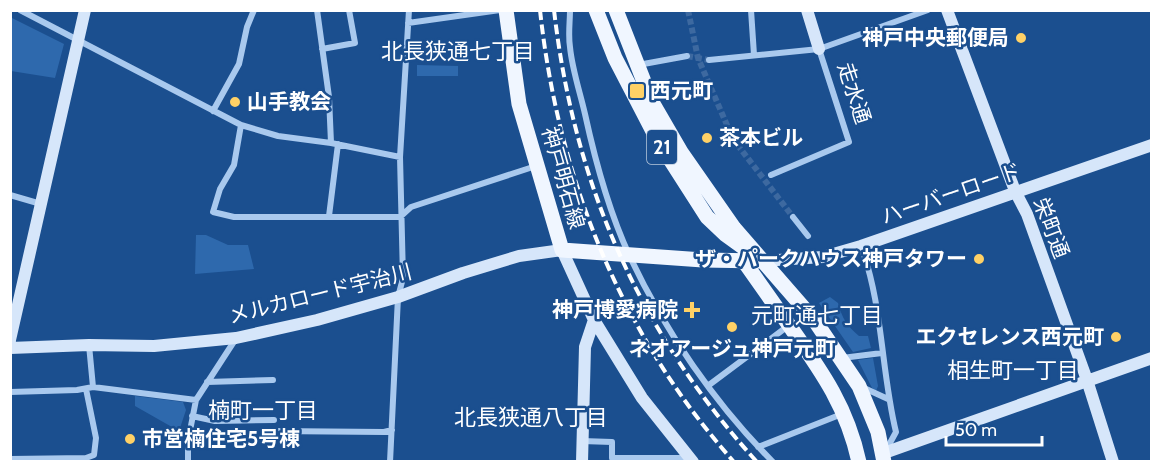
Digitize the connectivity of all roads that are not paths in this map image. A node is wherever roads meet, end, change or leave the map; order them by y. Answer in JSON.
{"nodes":[{"id":1,"x":21,"y":10,"type":"edge"},
{"id":2,"x":85,"y":10,"type":"edge"},
{"id":3,"x":254,"y":10,"type":"edge"},
{"id":4,"x":317,"y":10,"type":"edge"},
{"id":5,"x":349,"y":10,"type":"edge"},
{"id":6,"x":409,"y":10,"type":"edge"},
{"id":7,"x":500,"y":10,"type":"edge"},
{"id":8,"x":506,"y":10,"type":"edge"},
{"id":9,"x":570,"y":10,"type":"edge"},
{"id":10,"x":596,"y":10,"type":"edge"},
{"id":11,"x":616,"y":10,"type":"edge"},
{"id":12,"x":751,"y":10,"type":"edge"},
{"id":13,"x":807,"y":10,"type":"edge"},
{"id":14,"x":928,"y":10,"type":"edge"},
{"id":15,"x":946,"y":10,"type":"edge"},
{"id":16,"x":408,"y":23,"type":"junction"},
{"id":17,"x":78,"y":39,"type":"junction"},
{"id":18,"x":322,"y":49,"type":"junction"},
{"id":19,"x":819,"y":49,"type":"junction"},
{"id":20,"x":754,"y":55,"type":"junction"},
{"id":21,"x":687,"y":56,"type":"tunnel mouth"},
{"id":22,"x":709,"y":60,"type":"tunnel mouth"},
{"id":23,"x":636,"y":65,"type":"junction"},
{"id":24,"x":213,"y":111,"type":"junction"},
{"id":25,"x":241,"y":125,"type":"junction"},
{"id":26,"x":334,"y":143,"type":"junction"},
{"id":27,"x":1152,"y":145,"type":"edge"},
{"id":28,"x":400,"y":157,"type":"junction"},
{"id":29,"x":537,"y":165,"type":"junction"},
{"id":30,"x":771,"y":175,"type":"dead end"},
{"id":31,"x":1015,"y":191,"type":"junction"},
{"id":32,"x":10,"y":195,"type":"edge"},
{"id":33,"x":41,"y":204,"type":"junction"},
{"id":34,"x":329,"y":216,"type":"junction"},
{"id":35,"x":400,"y":217,"type":"junction"},
{"id":36,"x":794,"y":217,"type":"tunnel mouth"},
{"id":37,"x":808,"y":236,"type":"dead end"},
{"id":38,"x":861,"y":246,"type":"junction"},
{"id":39,"x":562,"y":250,"type":"junction"},
{"id":40,"x":630,"y":256,"type":"junction"},
{"id":41,"x":743,"y":260,"type":"junction"},
{"id":42,"x":761,"y":261,"type":"junction"},
{"id":43,"x":398,"y":297,"type":"junction"},
{"id":44,"x":594,"y":320,"type":"junction"},
{"id":45,"x":789,"y":325,"type":"junction"},
{"id":46,"x":236,"y":338,"type":"junction"},
{"id":47,"x":10,"y":340,"type":"edge"},
{"id":48,"x":89,"y":345,"type":"junction"},
{"id":49,"x":10,"y":348,"type":"edge"},
{"id":50,"x":882,"y":352,"type":"junction"},
{"id":51,"x":842,"y":358,"type":"junction"},
{"id":52,"x":1152,"y":358,"type":"edge"},
{"id":53,"x":273,"y":380,"type":"dead end"},
{"id":54,"x":1087,"y":380,"type":"junction"},
{"id":55,"x":207,"y":382,"type":"junction"},
{"id":56,"x":709,"y":385,"type":"junction"},
{"id":57,"x":859,"y":386,"type":"junction"},
{"id":58,"x":90,"y":388,"type":"junction"},
{"id":59,"x":10,"y":392,"type":"edge"},
{"id":60,"x":888,"y":399,"type":"junction"},
{"id":61,"x":196,"y":400,"type":"junction"},
{"id":62,"x":844,"y":413,"type":"junction"},
{"id":63,"x":192,"y":417,"type":"junction"},
{"id":64,"x":274,"y":420,"type":"dead end"},
{"id":65,"x":273,"y":430,"type":"dead end"},
{"id":66,"x":392,"y":430,"type":"junction"},
{"id":67,"x":582,"y":441,"type":"junction"},
{"id":68,"x":758,"y":447,"type":"junction"},
{"id":69,"x":884,"y":457,"type":"edge"},
{"id":70,"x":10,"y":459,"type":"edge"},
{"id":71,"x":692,"y":460,"type":"edge"},
{"id":72,"x":188,"y":462,"type":"edge"},
{"id":73,"x":390,"y":462,"type":"edge"},
{"id":74,"x":582,"y":462,"type":"edge"},
{"id":75,"x":773,"y":462,"type":"edge"},
{"id":76,"x":859,"y":462,"type":"edge"},
{"id":77,"x":1113,"y":462,"type":"edge"}],
"edges":[{"from":1,"to":17,"type":"street"},
{"from":2,"to":17,"type":"street"},
{"from":3,"to":24,"type":"street"},
{"from":4,"to":18,"type":"street"},
{"from":5,"to":18,"type":"street"},
{"from":6,"to":16,"type":"street"},
{"from":7,"to":16,"type":"street"},
{"from":8,"to":29,"type":"main road","name":"神戸明石線"},
{"from":9,"to":40,"type":"street"},
{"from":10,"to":42,"type":"main road","number":"21"},
{"from":11,"to":23,"type":"main road","number":"21"},
{"from":12,"to":20,"type":"street"},
{"from":13,"to":19,"type":"street","name":"走水通"},
{"from":14,"to":19,"type":"street"},
{"from":15,"to":31,"type":"street","name":"栄町通"},
{"from":16,"to":28,"type":"street"},
{"from":17,"to":24,"type":"street"},
{"from":17,"to":33,"type":"street"},
{"from":18,"to":26,"type":"street"},
{"from":19,"to":20,"type":"street"},
{"from":19,"to":30,"type":"street","name":"走水通"},
{"from":20,"to":22,"type":"street"},
{"from":21,"to":23,"type":"street"},
{"from":23,"to":42,"type":"main road","number":"21"},
{"from":24,"to":25,"type":"street"},
{"from":25,"to":26,"type":"street"},
{"from":25,"to":34,"type":"street"},
{"from":26,"to":28,"type":"street"},
{"from":26,"to":34,"type":"street"},
{"from":27,"to":31,"type":"street","name":"ハーバーロード"},
{"from":28,"to":35,"type":"street"},
{"from":29,"to":35,"type":"street"},
{"from":29,"to":39,"type":"main road","name":"神戸明石線"},
{"from":31,"to":38,"type":"street","name":"ハーバーロード"},
{"from":31,"to":54,"type":"street","name":"栄町通"},
{"from":32,"to":33,"type":"street"},
{"from":33,"to":47,"type":"street"},
{"from":34,"to":35,"type":"street"},
{"from":35,"to":43,"type":"street"},
{"from":36,"to":37,"type":"street"},
{"from":38,"to":42,"type":"street","name":"ハーバーロード"},
{"from":38,"to":50,"type":"street"},
{"from":39,"to":40,"type":"main road","name":"神戸明石線"},
{"from":39,"to":43,"type":"street","name":"メルカロード宇治川"},
{"from":39,"to":44,"type":"street"},
{"from":40,"to":41,"type":"main road","name":"神戸明石線"},
{"from":40,"to":56,"type":"street"},
{"from":41,"to":42,"type":"main road","name":"神戸明石線"},
{"from":41,"to":45,"type":"main road"},
{"from":42,"to":51,"type":"main road","number":"21"},
{"from":43,"to":46,"type":"street","name":"メルカロード宇治川"},
{"from":43,"to":66,"type":"street"},
{"from":44,"to":67,"type":"street"},
{"from":44,"to":71,"type":"street"},
{"from":45,"to":56,"type":"street"},
{"from":45,"to":62,"type":"main road"},
{"from":46,"to":48,"type":"street","name":"メルカロード宇治川"},
{"from":46,"to":55,"type":"street"},
{"from":48,"to":49,"type":"street","name":"メルカロード宇治川"},
{"from":48,"to":58,"type":"street"},
{"from":50,"to":51,"type":"street"},
{"from":50,"to":60,"type":"street"},
{"from":51,"to":57,"type":"main road","number":"21"},
{"from":52,"to":54,"type":"street"},
{"from":53,"to":55,"type":"street"},
{"from":54,"to":69,"type":"street"},
{"from":54,"to":77,"type":"street","name":"栄町通"},
{"from":55,"to":61,"type":"street"},
{"from":56,"to":68,"type":"street"},
{"from":57,"to":60,"type":"street"},
{"from":57,"to":69,"type":"main road","number":"21"},
{"from":58,"to":59,"type":"street"},
{"from":58,"to":61,"type":"street"},
{"from":58,"to":70,"type":"street"},
{"from":60,"to":69,"type":"street"},
{"from":61,"to":63,"type":"street"},
{"from":62,"to":68,"type":"street"},
{"from":62,"to":76,"type":"main road"},
{"from":63,"to":64,"type":"street"},
{"from":63,"to":72,"type":"street"},
{"from":65,"to":66,"type":"street"},
{"from":66,"to":73,"type":"street"},
{"from":67,"to":71,"type":"street"},
{"from":67,"to":74,"type":"street"},
{"from":68,"to":75,"type":"street"}]}
